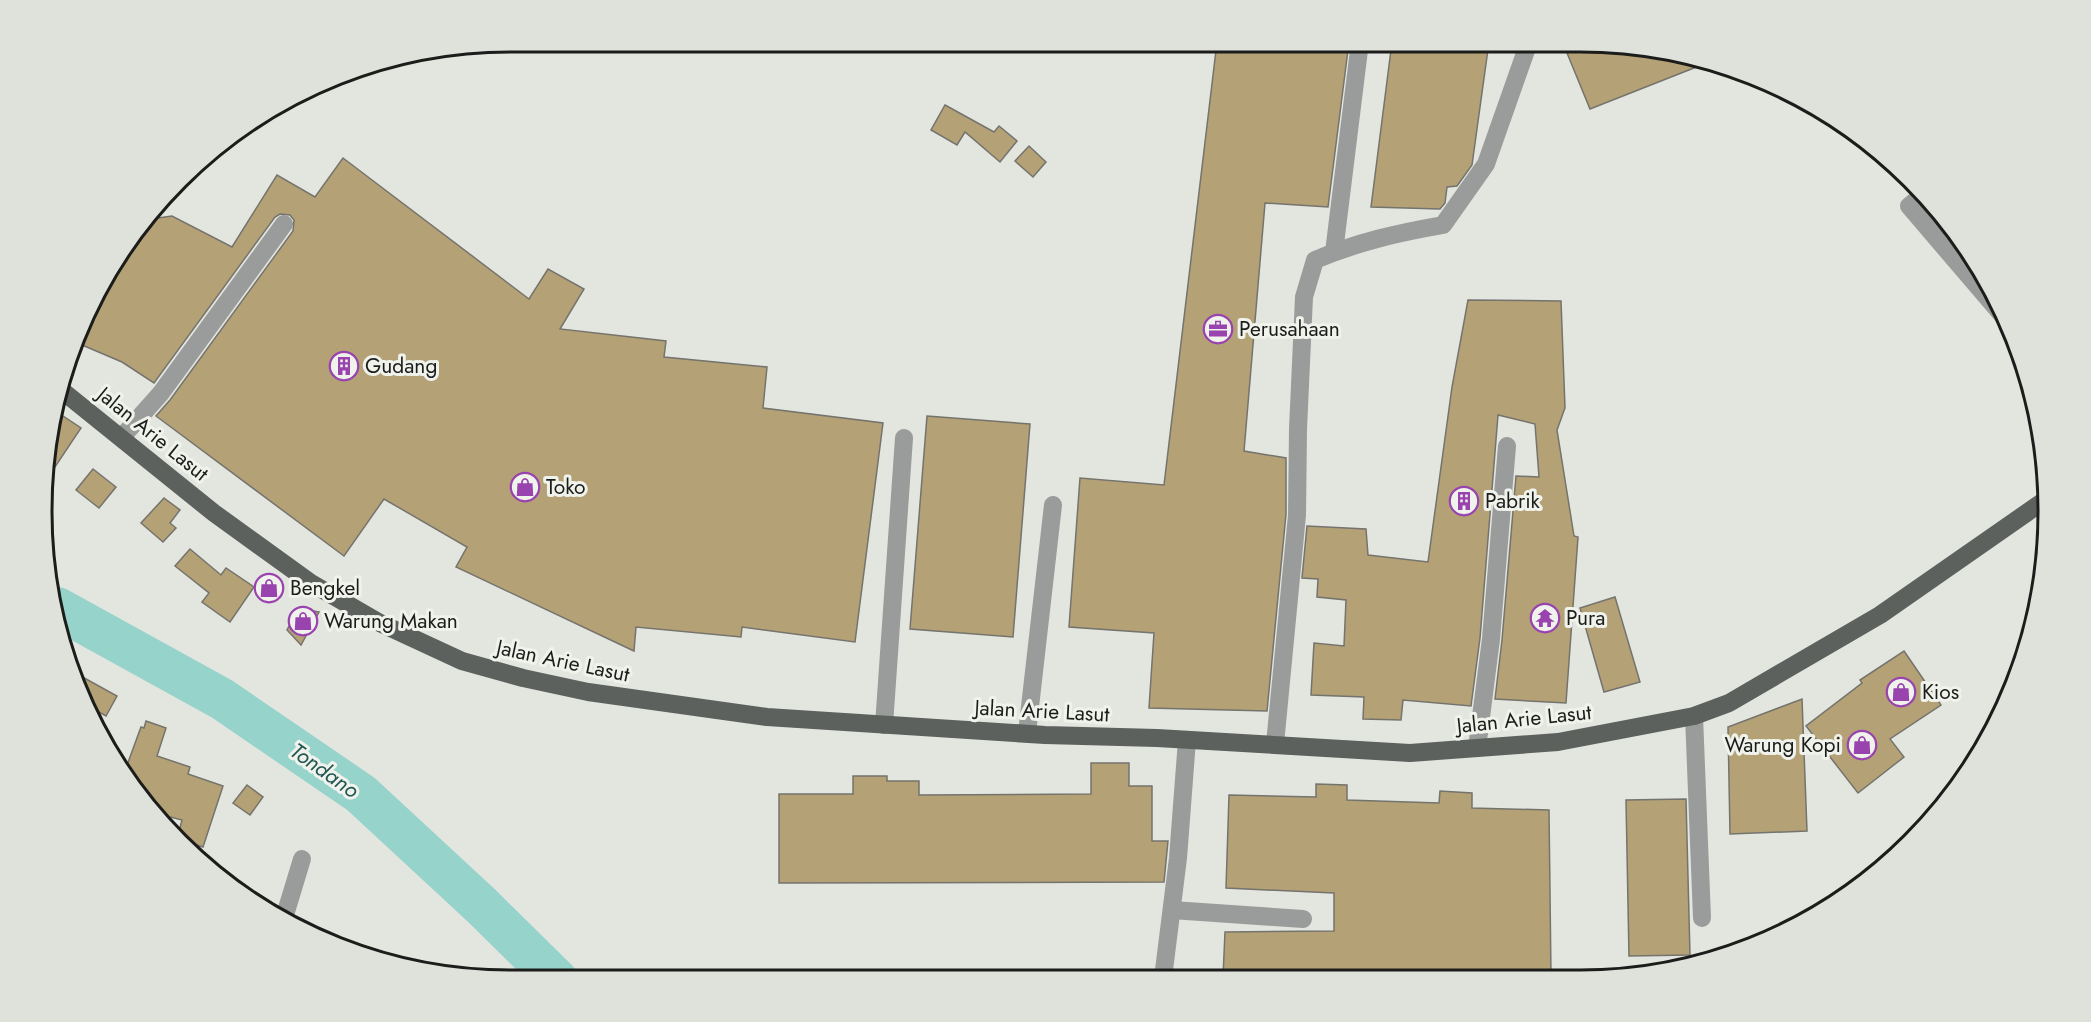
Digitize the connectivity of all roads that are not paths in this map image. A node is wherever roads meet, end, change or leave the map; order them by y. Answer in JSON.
{"nodes":[{"id":1,"x":1359,"y":52,"type":"edge"},
{"id":2,"x":1525,"y":52,"type":"edge"},
{"id":3,"x":1916,"y":200,"type":"edge"},
{"id":4,"x":284,"y":224,"type":"dead end"},
{"id":5,"x":1334,"y":252,"type":"junction"},
{"id":6,"x":1982,"y":292,"type":"edge"},
{"id":7,"x":67,"y":395,"type":"edge"},
{"id":8,"x":122,"y":437,"type":"junction"},
{"id":9,"x":904,"y":438,"type":"dead end"},
{"id":10,"x":1507,"y":446,"type":"dead end"},
{"id":11,"x":1053,"y":505,"type":"dead end"},
{"id":12,"x":2038,"y":505,"type":"edge"},
{"id":13,"x":1694,"y":716,"type":"junction"},
{"id":14,"x":884,"y":725,"type":"junction"},
{"id":15,"x":1027,"y":733,"type":"junction"},
{"id":16,"x":1187,"y":740,"type":"junction"},
{"id":17,"x":1275,"y":744,"type":"junction"},
{"id":18,"x":1477,"y":748,"type":"junction"},
{"id":19,"x":302,"y":859,"type":"dead end"},
{"id":20,"x":286,"y":910,"type":"edge"},
{"id":21,"x":1172,"y":910,"type":"junction"},
{"id":22,"x":1702,"y":918,"type":"dead end"},
{"id":23,"x":1303,"y":919,"type":"dead end"},
{"id":24,"x":1164,"y":970,"type":"edge"}],
"edges":[{"from":1,"to":5,"type":"lane"},
{"from":2,"to":5,"type":"lane"},
{"from":3,"to":6,"type":"lane"},
{"from":4,"to":8,"type":"lane"},
{"from":5,"to":17,"type":"lane"},
{"from":7,"to":8,"type":"main road","name":"Jalan Arie Lasut"},
{"from":8,"to":14,"type":"main road","name":"Jalan Arie Lasut"},
{"from":9,"to":14,"type":"lane"},
{"from":10,"to":18,"type":"lane"},
{"from":11,"to":15,"type":"lane"},
{"from":12,"to":13,"type":"main road","name":"Jalan Arie Lasut"},
{"from":13,"to":18,"type":"main road","name":"Jalan Arie Lasut"},
{"from":13,"to":22,"type":"lane"},
{"from":14,"to":15,"type":"main road","name":"Jalan Arie Lasut"},
{"from":15,"to":16,"type":"main road","name":"Jalan Arie Lasut"},
{"from":16,"to":17,"type":"main road","name":"Jalan Arie Lasut"},
{"from":16,"to":21,"type":"lane"},
{"from":17,"to":18,"type":"main road","name":"Jalan Arie Lasut"},
{"from":19,"to":20,"type":"lane"},
{"from":21,"to":23,"type":"lane"},
{"from":21,"to":24,"type":"lane"}]}
